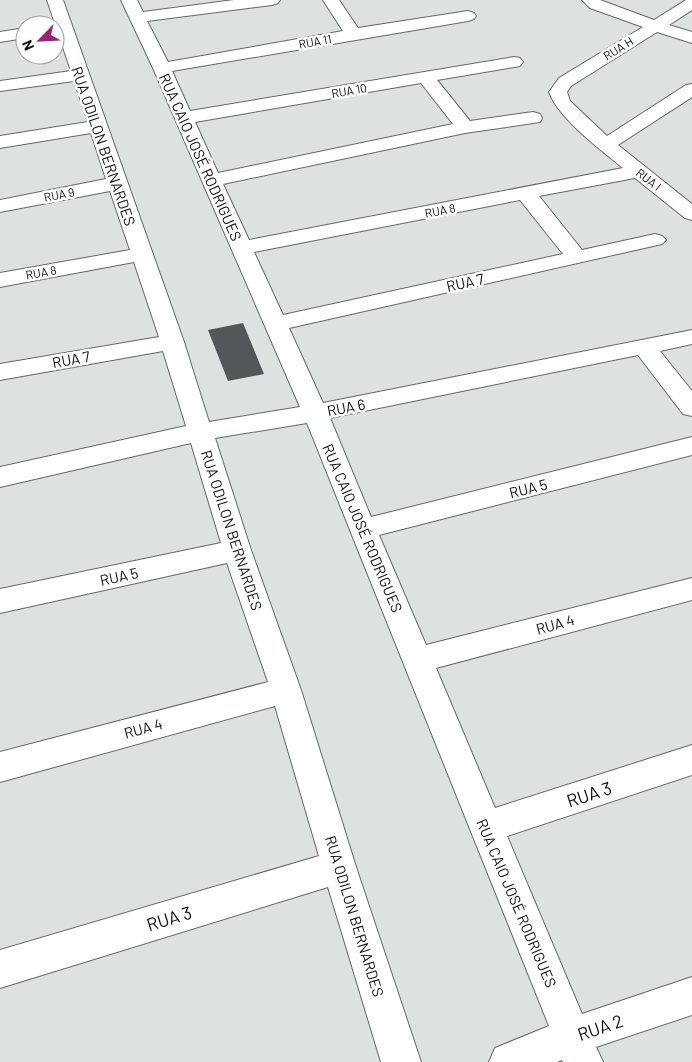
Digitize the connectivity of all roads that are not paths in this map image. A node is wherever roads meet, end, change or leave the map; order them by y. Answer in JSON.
{"nodes":[{"id":1,"x":56,"y":0,"type":"edge"},
{"id":2,"x":272,"y":0,"type":"edge"},
{"id":3,"x":331,"y":0,"type":"edge"},
{"id":4,"x":590,"y":0,"type":"edge"},
{"id":5,"x":692,"y":3,"type":"edge"},
{"id":6,"x":133,"y":9,"type":"edge"},
{"id":7,"x":58,"y":15,"type":"edge"},
{"id":8,"x":468,"y":16,"type":"dead end"},
{"id":9,"x":656,"y":25,"type":"junction"},
{"id":10,"x":353,"y":34,"type":"junction"},
{"id":11,"x":15,"y":35,"type":"edge"},
{"id":12,"x":0,"y":37,"type":"edge"},
{"id":13,"x":692,"y":38,"type":"edge"},
{"id":14,"x":65,"y":41,"type":"edge"},
{"id":15,"x":514,"y":62,"type":"dead end"},
{"id":16,"x":162,"y":68,"type":"junction"},
{"id":17,"x":80,"y":75,"type":"junction"},
{"id":18,"x":425,"y":76,"type":"junction"},
{"id":19,"x":0,"y":86,"type":"edge"},
{"id":20,"x":692,"y":89,"type":"edge"},
{"id":21,"x":562,"y":103,"type":"joint"},
{"id":22,"x":184,"y":118,"type":"junction"},
{"id":23,"x":533,"y":118,"type":"dead end"},
{"id":24,"x":99,"y":126,"type":"junction"},
{"id":25,"x":465,"y":127,"type":"junction"},
{"id":26,"x":0,"y":142,"type":"edge"},
{"id":27,"x":606,"y":145,"type":"junction"},
{"id":28,"x":639,"y":171,"type":"junction"},
{"id":29,"x":212,"y":180,"type":"junction"},
{"id":30,"x":118,"y":183,"type":"junction"},
{"id":31,"x":526,"y":194,"type":"junction"},
{"id":32,"x":688,"y":203,"type":"edge"},
{"id":33,"x":0,"y":206,"type":"edge"},
{"id":34,"x":655,"y":240,"type":"dead end"},
{"id":35,"x":241,"y":248,"type":"junction"},
{"id":36,"x":141,"y":254,"type":"junction"},
{"id":37,"x":577,"y":257,"type":"junction"},
{"id":38,"x":0,"y":280,"type":"edge"},
{"id":39,"x":276,"y":324,"type":"junction"},
{"id":40,"x":692,"y":337,"type":"edge"},
{"id":41,"x":172,"y":342,"type":"junction"},
{"id":42,"x":644,"y":347,"type":"junction"},
{"id":43,"x":0,"y":372,"type":"edge"},
{"id":44,"x":692,"y":408,"type":"edge"},
{"id":45,"x":315,"y":413,"type":"junction"},
{"id":46,"x":200,"y":432,"type":"junction"},
{"id":47,"x":692,"y":446,"type":"edge"},
{"id":48,"x":0,"y":477,"type":"edge"},
{"id":49,"x":364,"y":529,"type":"junction"},
{"id":50,"x":237,"y":550,"type":"junction"},
{"id":51,"x":692,"y":588,"type":"edge"},
{"id":52,"x":0,"y":602,"type":"edge"},
{"id":53,"x":418,"y":660,"type":"junction"},
{"id":54,"x":286,"y":690,"type":"junction"},
{"id":55,"x":692,"y":760,"type":"edge"},
{"id":56,"x":0,"y":767,"type":"edge"},
{"id":57,"x":485,"y":827,"type":"junction"},
{"id":58,"x":338,"y":867,"type":"junction"},
{"id":59,"x":0,"y":969,"type":"edge"},
{"id":60,"x":692,"y":996,"type":"edge"},
{"id":61,"x":578,"y":1049,"type":"edge"},
{"id":62,"x":401,"y":1062,"type":"edge"},
{"id":63,"x":510,"y":1062,"type":"edge"}],
"edges":[{"from":1,"to":7,"type":"street","name":"RUA ODILON BERNARDES"},
{"from":2,"to":6,"type":"street"},
{"from":3,"to":10,"type":"street"},
{"from":4,"to":9,"type":"street"},
{"from":5,"to":9,"type":"street","name":"RUA H"},
{"from":6,"to":16,"type":"street","name":"RUA CAIO JOSÉ RODRIGUES"},
{"from":8,"to":10,"type":"street","name":"RUA 11"},
{"from":9,"to":13,"type":"street"},
{"from":9,"to":21,"type":"street","name":"RUA H"},
{"from":10,"to":16,"type":"street","name":"RUA 11"},
{"from":11,"to":12,"type":"street"},
{"from":14,"to":17,"type":"street","name":"RUA ODILON BERNARDES"},
{"from":15,"to":18,"type":"street","name":"RUA 10"},
{"from":16,"to":22,"type":"street","name":"RUA CAIO JOSÉ RODRIGUES"},
{"from":17,"to":19,"type":"street"},
{"from":17,"to":24,"type":"street","name":"RUA ODILON BERNARDES"},
{"from":18,"to":22,"type":"street","name":"RUA 10"},
{"from":18,"to":25,"type":"street"},
{"from":20,"to":27,"type":"street"},
{"from":21,"to":27,"type":"street","name":"RUA I"},
{"from":22,"to":29,"type":"street","name":"RUA CAIO JOSÉ RODRIGUES"},
{"from":23,"to":25,"type":"street"},
{"from":24,"to":26,"type":"street"},
{"from":24,"to":30,"type":"street","name":"RUA ODILON BERNARDES"},
{"from":25,"to":29,"type":"street"},
{"from":27,"to":28,"type":"street","name":"RUA I"},
{"from":28,"to":31,"type":"street","name":"RUA 8"},
{"from":28,"to":32,"type":"street","name":"RUA I"},
{"from":29,"to":35,"type":"street","name":"RUA CAIO JOSÉ RODRIGUES"},
{"from":30,"to":33,"type":"street","name":"RUA 9"},
{"from":30,"to":36,"type":"street","name":"RUA ODILON BERNARDES"},
{"from":31,"to":35,"type":"street","name":"RUA 8"},
{"from":31,"to":37,"type":"street"},
{"from":34,"to":37,"type":"street","name":"RUA 7"},
{"from":35,"to":39,"type":"street","name":"RUA CAIO JOSÉ RODRIGUES"},
{"from":36,"to":38,"type":"street","name":"RUA 8"},
{"from":36,"to":41,"type":"street","name":"RUA ODILON BERNARDES"},
{"from":37,"to":39,"type":"street","name":"RUA 7"},
{"from":39,"to":45,"type":"street","name":"RUA CAIO JOSÉ RODRIGUES"},
{"from":40,"to":42,"type":"street","name":"RUA 6"},
{"from":41,"to":43,"type":"street","name":"RUA 7"},
{"from":41,"to":46,"type":"street","name":"RUA ODILON BERNARDES"},
{"from":42,"to":44,"type":"street"},
{"from":42,"to":45,"type":"street","name":"RUA 6"},
{"from":45,"to":46,"type":"street","name":"RUA 6"},
{"from":45,"to":49,"type":"street","name":"RUA CAIO JOSÉ RODRIGUES"},
{"from":46,"to":48,"type":"street","name":"RUA 6"},
{"from":46,"to":50,"type":"street","name":"RUA ODILON BERNARDES"},
{"from":47,"to":49,"type":"street","name":"RUA 5"},
{"from":49,"to":53,"type":"street","name":"RUA CAIO JOSÉ RODRIGUES"},
{"from":50,"to":52,"type":"street","name":"RUA 5"},
{"from":50,"to":54,"type":"street","name":"RUA ODILON BERNARDES"},
{"from":51,"to":53,"type":"street","name":"RUA 4"},
{"from":53,"to":57,"type":"street","name":"RUA CAIO JOSÉ RODRIGUES"},
{"from":54,"to":56,"type":"street","name":"RUA 4"},
{"from":54,"to":58,"type":"street","name":"RUA ODILON BERNARDES"},
{"from":55,"to":57,"type":"street","name":"RUA 3"},
{"from":57,"to":61,"type":"street","name":"RUA CAIO JOSÉ RODRIGUES"},
{"from":58,"to":59,"type":"street","name":"RUA 3"},
{"from":58,"to":62,"type":"street","name":"RUA ODILON BERNARDES"},
{"from":60,"to":61,"type":"street","name":"RUA 2"},
{"from":61,"to":63,"type":"street","name":"RUA 2"}]}
